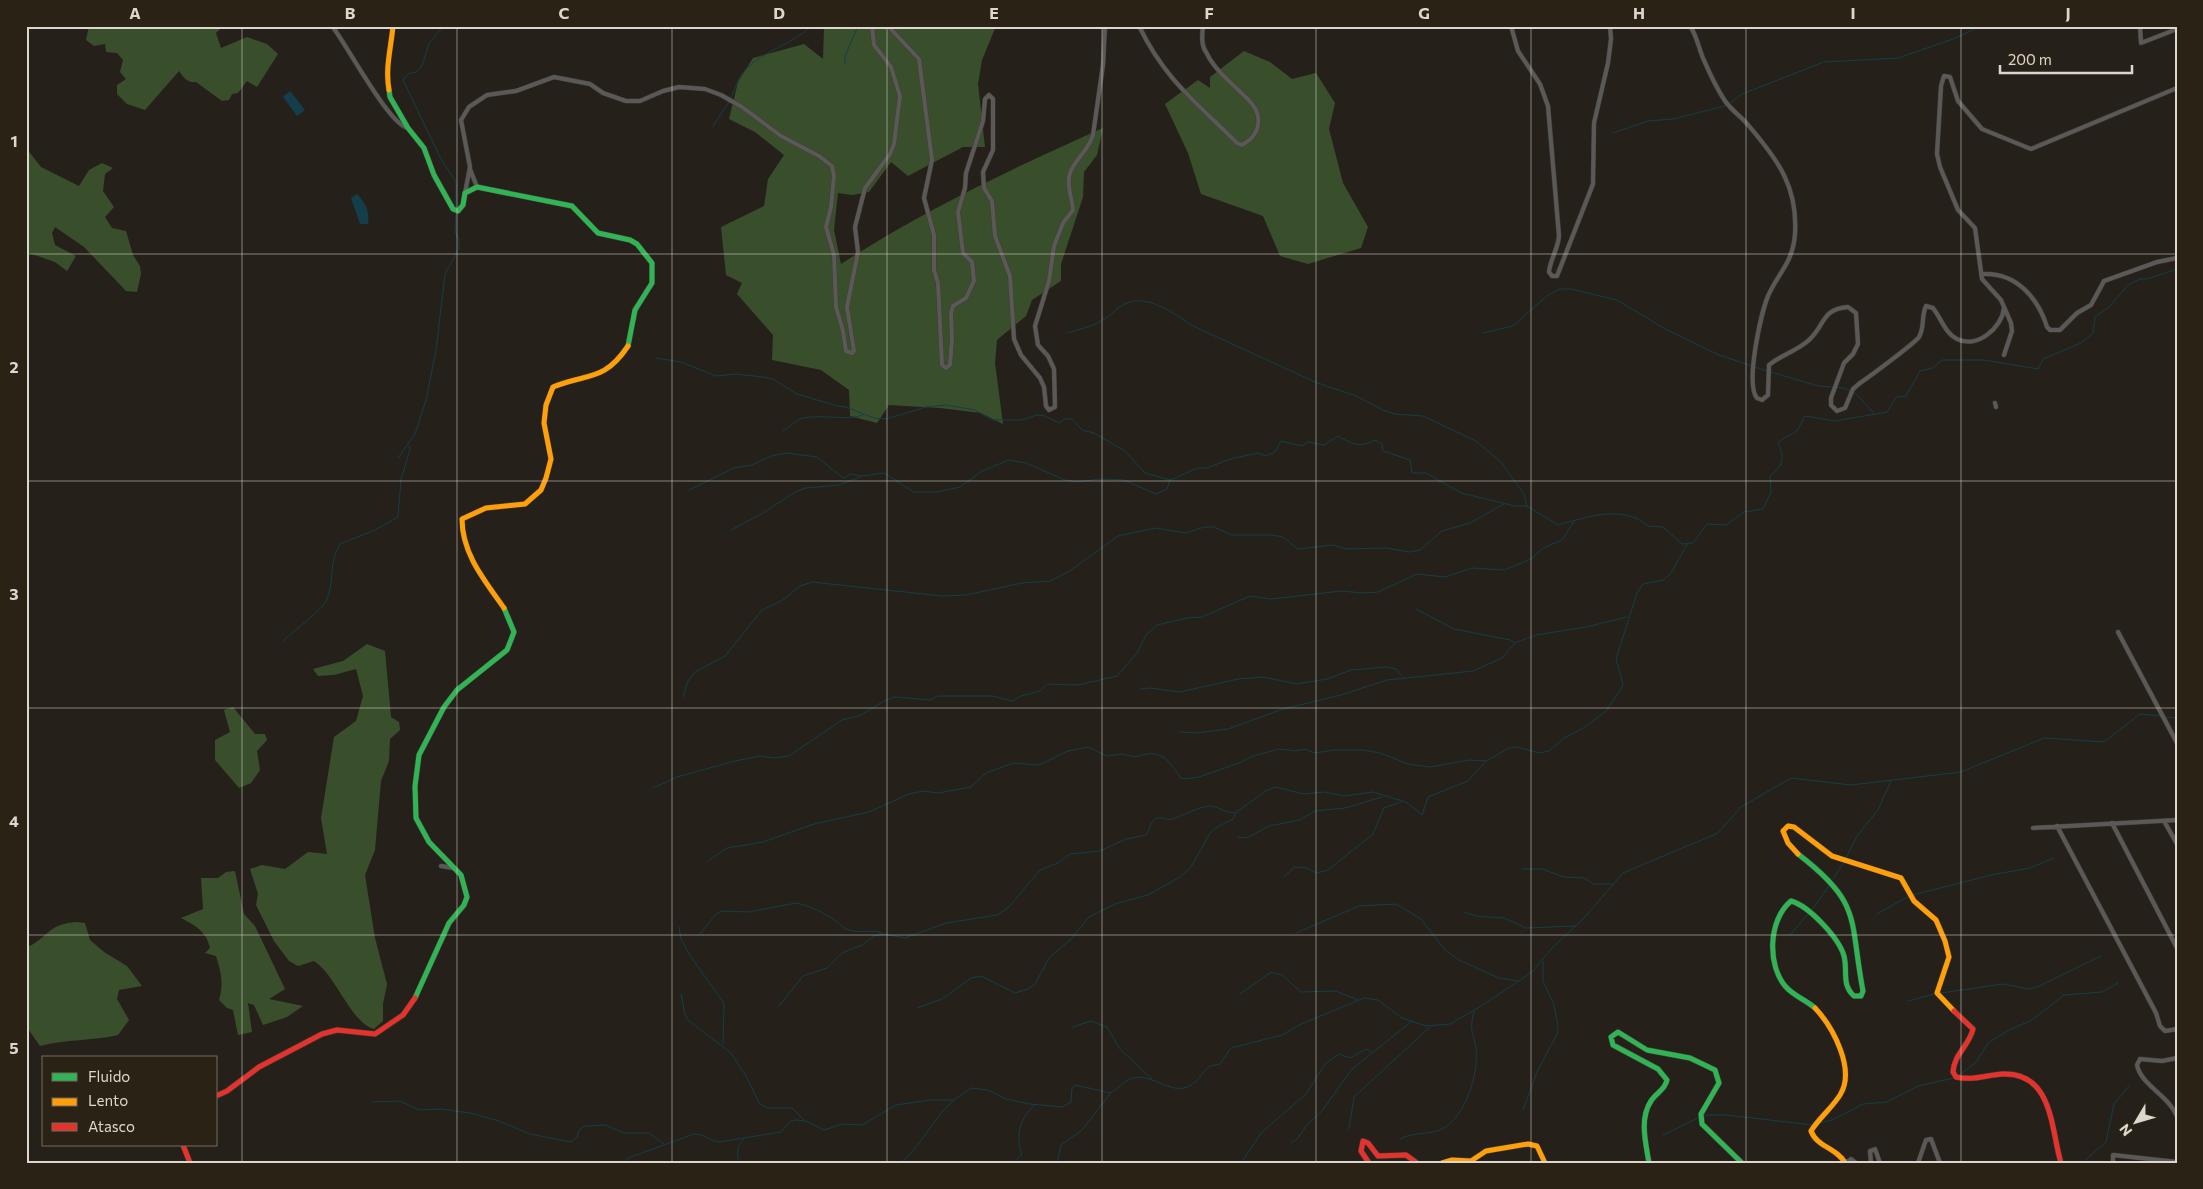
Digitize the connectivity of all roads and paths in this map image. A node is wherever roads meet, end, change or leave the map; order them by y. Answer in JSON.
{"nodes":[{"id":1,"x":332,"y":26,"type":"edge"},
{"id":2,"x":393,"y":26,"type":"edge"},
{"id":3,"x":872,"y":26,"type":"edge"},
{"id":4,"x":888,"y":26,"type":"edge"},
{"id":5,"x":1104,"y":26,"type":"edge"},
{"id":6,"x":1139,"y":26,"type":"edge"},
{"id":7,"x":1203,"y":26,"type":"edge"},
{"id":8,"x":1511,"y":26,"type":"edge"},
{"id":9,"x":1610,"y":26,"type":"edge"},
{"id":10,"x":1690,"y":26,"type":"edge"},
{"id":11,"x":2140,"y":26,"type":"edge"},
{"id":12,"x":2177,"y":29,"type":"edge"},
{"id":13,"x":2177,"y":88,"type":"edge"},
{"id":14,"x":408,"y":128,"type":"junction"},
{"id":15,"x":470,"y":169,"type":"junction"},
{"id":16,"x":478,"y":187,"type":"junction"},
{"id":17,"x":465,"y":193,"type":"junction"},
{"id":18,"x":2177,"y":258,"type":"edge"},
{"id":19,"x":1983,"y":274,"type":"junction"},
{"id":20,"x":2004,"y":308,"type":"junction"},
{"id":21,"x":2004,"y":355,"type":"dead end"},
{"id":22,"x":2118,"y":632,"type":"dead end"},
{"id":23,"x":2177,"y":743,"type":"edge"},
{"id":24,"x":2177,"y":820,"type":"edge"},
{"id":25,"x":2164,"y":821,"type":"junction"},
{"id":26,"x":2112,"y":823,"type":"junction"},
{"id":27,"x":2057,"y":826,"type":"junction"},
{"id":28,"x":2033,"y":828,"type":"dead end"},
{"id":29,"x":2177,"y":844,"type":"edge"},
{"id":30,"x":441,"y":866,"type":"dead end"},
{"id":31,"x":455,"y":868,"type":"junction"},
{"id":32,"x":2177,"y":948,"type":"edge"},
{"id":33,"x":2177,"y":1029,"type":"edge"},
{"id":34,"x":2177,"y":1058,"type":"edge"},
{"id":35,"x":218,"y":1095,"type":"edge"},
{"id":36,"x":2177,"y":1116,"type":"edge"},
{"id":37,"x":183,"y":1146,"type":"edge"},
{"id":38,"x":1845,"y":1162,"type":"edge"},
{"id":39,"x":2177,"y":1162,"type":"edge"},
{"id":40,"x":190,"y":1163,"type":"edge"},
{"id":41,"x":1369,"y":1163,"type":"edge"},
{"id":42,"x":1417,"y":1163,"type":"edge"},
{"id":43,"x":1442,"y":1163,"type":"edge"},
{"id":44,"x":1545,"y":1163,"type":"edge"},
{"id":45,"x":1650,"y":1163,"type":"edge"},
{"id":46,"x":1742,"y":1163,"type":"edge"},
{"id":47,"x":1856,"y":1163,"type":"edge"},
{"id":48,"x":1871,"y":1163,"type":"edge"},
{"id":49,"x":1880,"y":1163,"type":"edge"},
{"id":50,"x":1918,"y":1163,"type":"edge"},
{"id":51,"x":1940,"y":1163,"type":"edge"},
{"id":52,"x":2061,"y":1163,"type":"edge"},
{"id":53,"x":2113,"y":1163,"type":"edge"}],
"edges":[{"from":1,"to":14,"type":"street"},
{"from":2,"to":14,"type":"street"},
{"from":3,"to":15,"type":"street"},
{"from":4,"to":5,"type":"street"},
{"from":6,"to":7,"type":"street"},
{"from":8,"to":9,"type":"street"},
{"from":10,"to":20,"type":"street"},
{"from":11,"to":12,"type":"street"},
{"from":13,"to":19,"type":"street"},
{"from":14,"to":17,"type":"street"},
{"from":15,"to":16,"type":"street"},
{"from":15,"to":17,"type":"street"},
{"from":16,"to":17,"type":"street"},
{"from":16,"to":31,"type":"street"},
{"from":18,"to":19,"type":"street"},
{"from":19,"to":20,"type":"street"},
{"from":20,"to":21,"type":"street"},
{"from":22,"to":23,"type":"street"},
{"from":24,"to":25,"type":"street"},
{"from":25,"to":26,"type":"street"},
{"from":25,"to":29,"type":"street"},
{"from":26,"to":27,"type":"street"},
{"from":26,"to":32,"type":"street"},
{"from":27,"to":28,"type":"street"},
{"from":27,"to":33,"type":"street"},
{"from":30,"to":31,"type":"street"},
{"from":31,"to":35,"type":"street"},
{"from":34,"to":36,"type":"street"},
{"from":37,"to":40,"type":"street"},
{"from":38,"to":47,"type":"street"},
{"from":38,"to":52,"type":"street"},
{"from":39,"to":53,"type":"street"},
{"from":41,"to":42,"type":"street"},
{"from":43,"to":44,"type":"street"},
{"from":45,"to":46,"type":"street"},
{"from":48,"to":49,"type":"street"},
{"from":50,"to":51,"type":"street"}]}
